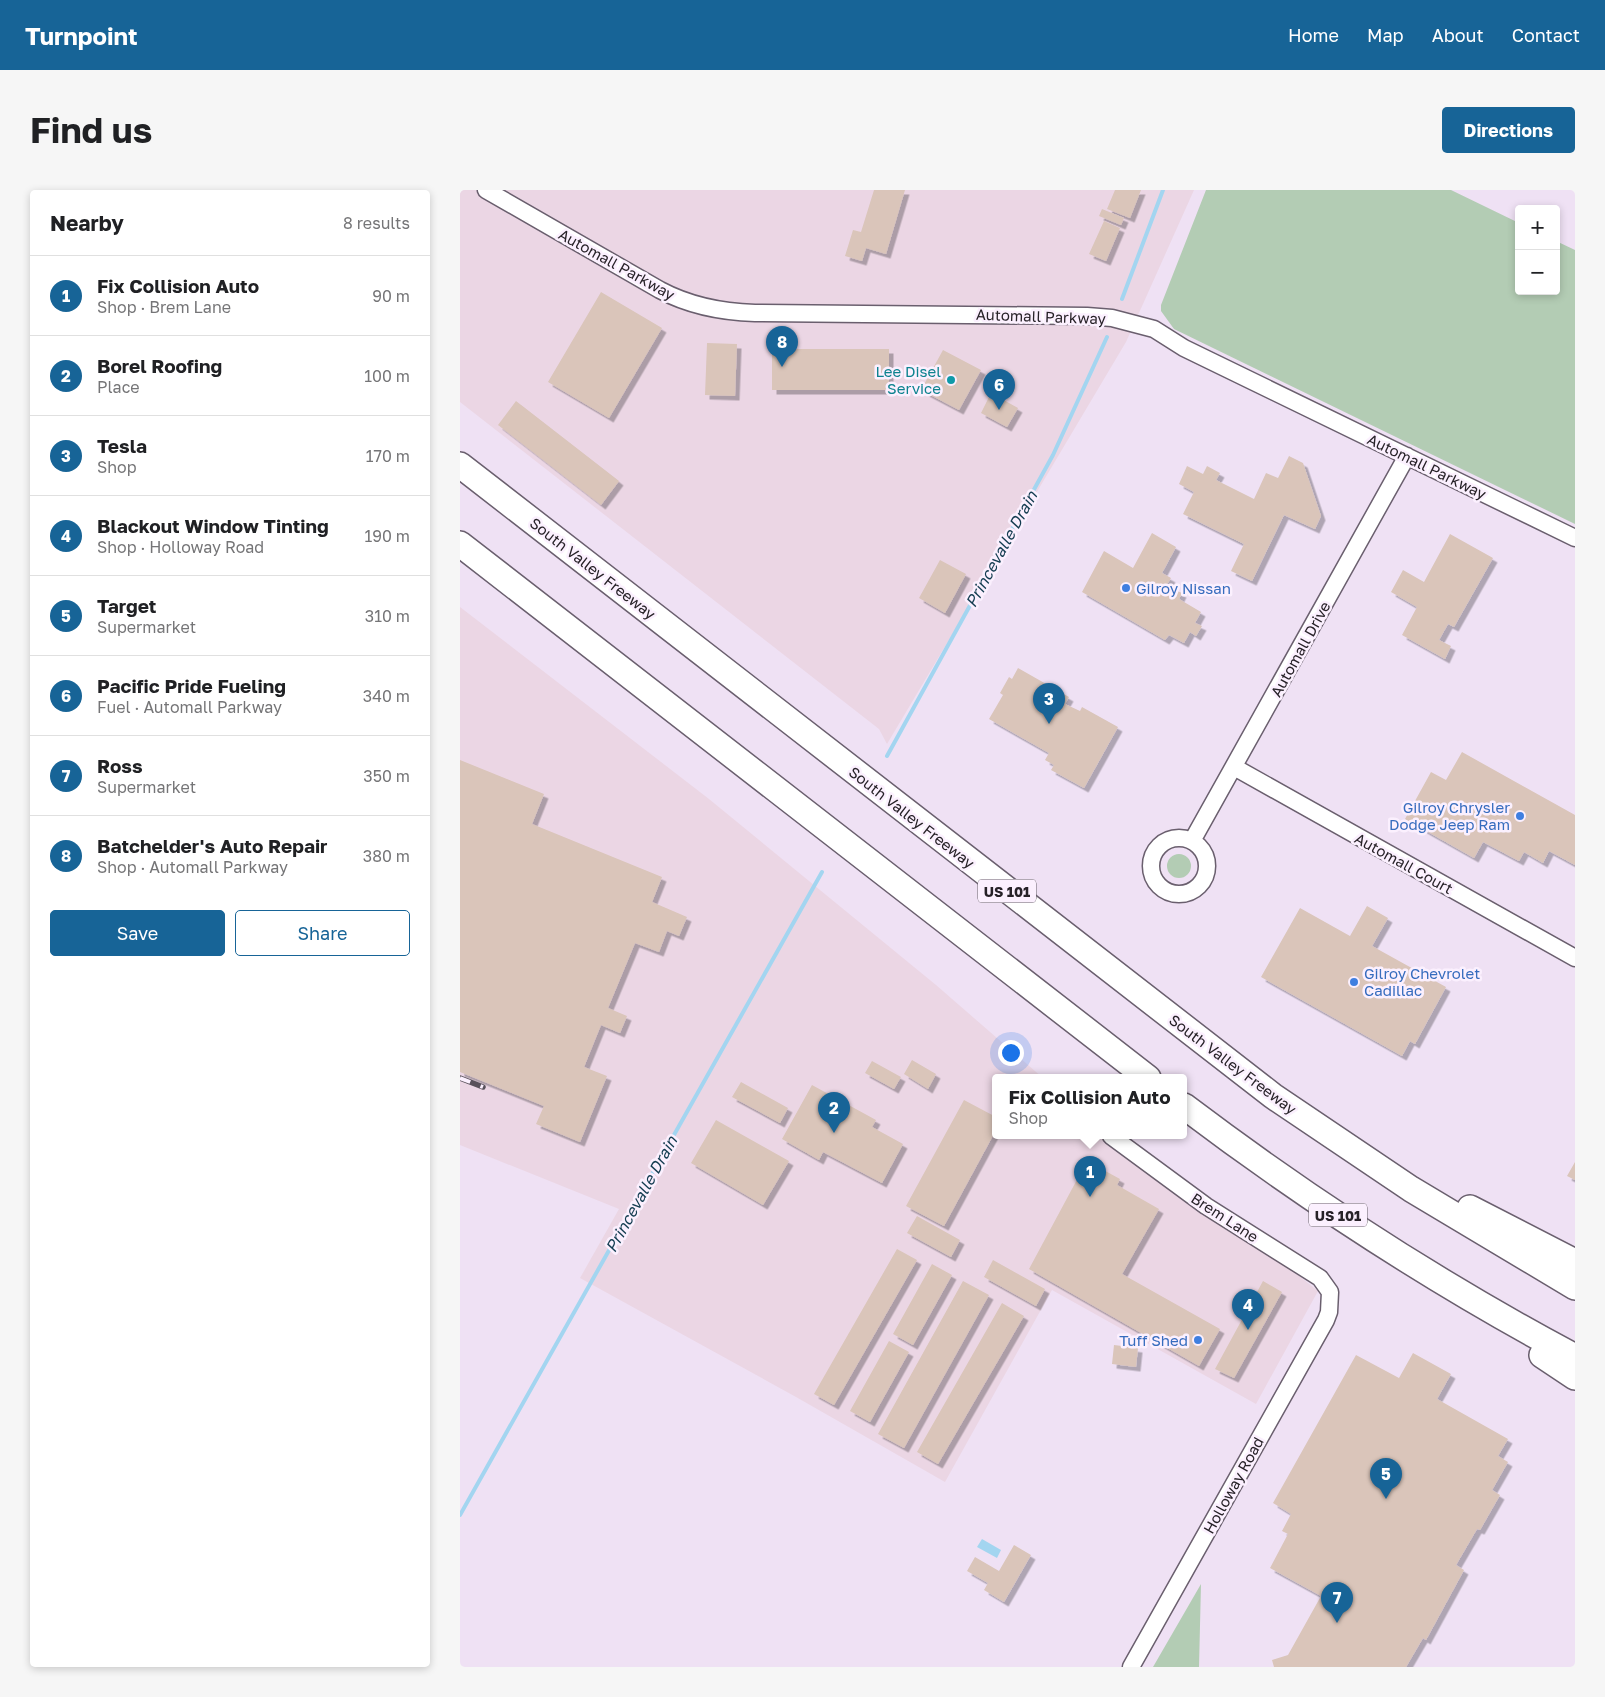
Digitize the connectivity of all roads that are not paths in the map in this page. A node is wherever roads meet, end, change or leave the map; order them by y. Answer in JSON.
{"nodes":[{"id":1,"x":486,"y":190,"type":"edge"},
{"id":2,"x":1408,"y":456,"type":"junction"},
{"id":3,"x":460,"y":465,"type":"edge"},
{"id":4,"x":1575,"y":538,"type":"edge"},
{"id":5,"x":460,"y":544,"type":"edge"},
{"id":6,"x":1234,"y":767,"type":"junction"},
{"id":7,"x":1192,"y":841,"type":"dead end"},
{"id":8,"x":1575,"y":958,"type":"edge"},
{"id":9,"x":1143,"y":1074,"type":"edge"},
{"id":10,"x":1187,"y":1108,"type":"edge"},
{"id":11,"x":1318,"y":1127,"type":"junction"},
{"id":12,"x":1115,"y":1139,"type":"edge"},
{"id":13,"x":1575,"y":1262,"type":"edge"},
{"id":14,"x":1575,"y":1286,"type":"edge"},
{"id":15,"x":1330,"y":1301,"type":"joint"},
{"id":16,"x":1500,"y":1315,"type":"junction"},
{"id":17,"x":1575,"y":1357,"type":"edge"},
{"id":18,"x":1575,"y":1377,"type":"edge"},
{"id":19,"x":1131,"y":1667,"type":"edge"}],
"edges":[{"from":1,"to":2,"type":"street","name":"Automall Parkway"},
{"from":2,"to":4,"type":"street","name":"Automall Parkway"},
{"from":2,"to":6,"type":"street","name":"Automall Drive"},
{"from":3,"to":11,"type":"highway","name":"South Valley Freeway","number":"US 101"},
{"from":5,"to":9,"type":"highway"},
{"from":6,"to":7,"type":"street","name":"Automall Drive"},
{"from":6,"to":8,"type":"street","name":"Automall Court"},
{"from":10,"to":16,"type":"highway","number":"US 101"},
{"from":11,"to":13,"type":"highway"},
{"from":11,"to":14,"type":"highway","name":"South Valley Freeway","number":"US 101"},
{"from":12,"to":15,"type":"street","name":"Brem Lane"},
{"from":15,"to":19,"type":"street","name":"Holloway Road"},
{"from":16,"to":17,"type":"highway","number":"US 101"},
{"from":16,"to":18,"type":"highway"}]}
